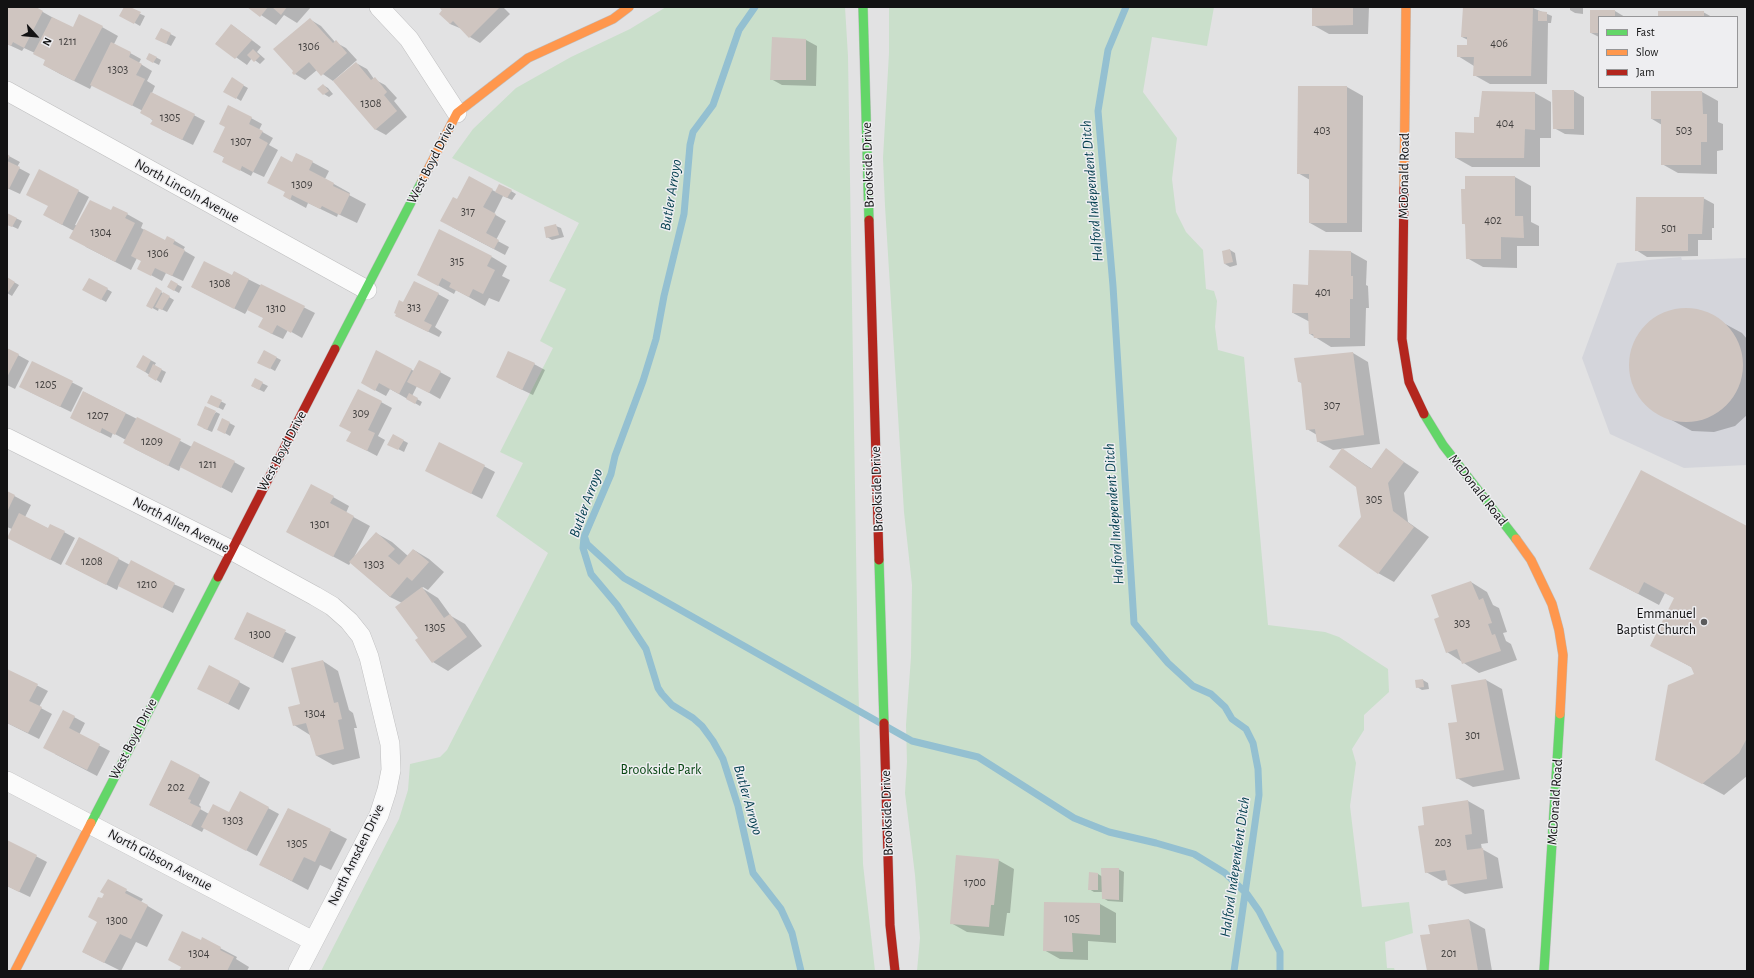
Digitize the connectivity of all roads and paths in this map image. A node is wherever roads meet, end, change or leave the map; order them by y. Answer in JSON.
{"nodes":[{"id":1,"x":379,"y":7,"type":"edge"},
{"id":2,"x":630,"y":7,"type":"edge"},
{"id":3,"x":863,"y":7,"type":"edge"},
{"id":4,"x":1406,"y":7,"type":"edge"},
{"id":5,"x":7,"y":91,"type":"edge"},
{"id":6,"x":457,"y":113,"type":"junction"},
{"id":7,"x":366,"y":290,"type":"junction"},
{"id":8,"x":7,"y":438,"type":"edge"},
{"id":9,"x":230,"y":550,"type":"junction"},
{"id":10,"x":349,"y":621,"type":"joint"},
{"id":11,"x":7,"y":780,"type":"edge"},
{"id":12,"x":90,"y":823,"type":"junction"},
{"id":13,"x":313,"y":941,"type":"junction"},
{"id":14,"x":15,"y":971,"type":"edge"},
{"id":15,"x":298,"y":971,"type":"edge"},
{"id":16,"x":895,"y":971,"type":"edge"},
{"id":17,"x":1544,"y":971,"type":"edge"}],
"edges":[{"from":1,"to":6,"type":"street"},
{"from":2,"to":6,"type":"street","name":"West Boyd Drive"},
{"from":3,"to":16,"type":"street","name":"Brookside Drive"},
{"from":4,"to":17,"type":"street","name":"McDonald Road"},
{"from":5,"to":7,"type":"street","name":"North Lincoln Avenue"},
{"from":6,"to":7,"type":"street","name":"West Boyd Drive"},
{"from":7,"to":9,"type":"street","name":"West Boyd Drive"},
{"from":8,"to":9,"type":"street","name":"North Allen Avenue"},
{"from":9,"to":10,"type":"street","name":"North Allen Avenue"},
{"from":9,"to":12,"type":"street","name":"West Boyd Drive"},
{"from":10,"to":13,"type":"street","name":"North Amsden Drive"},
{"from":11,"to":12,"type":"street","name":"North Gibson Avenue"},
{"from":12,"to":13,"type":"street","name":"North Gibson Avenue"},
{"from":12,"to":14,"type":"street","name":"West Boyd Drive"},
{"from":13,"to":15,"type":"street","name":"North Amsden Drive"}]}
